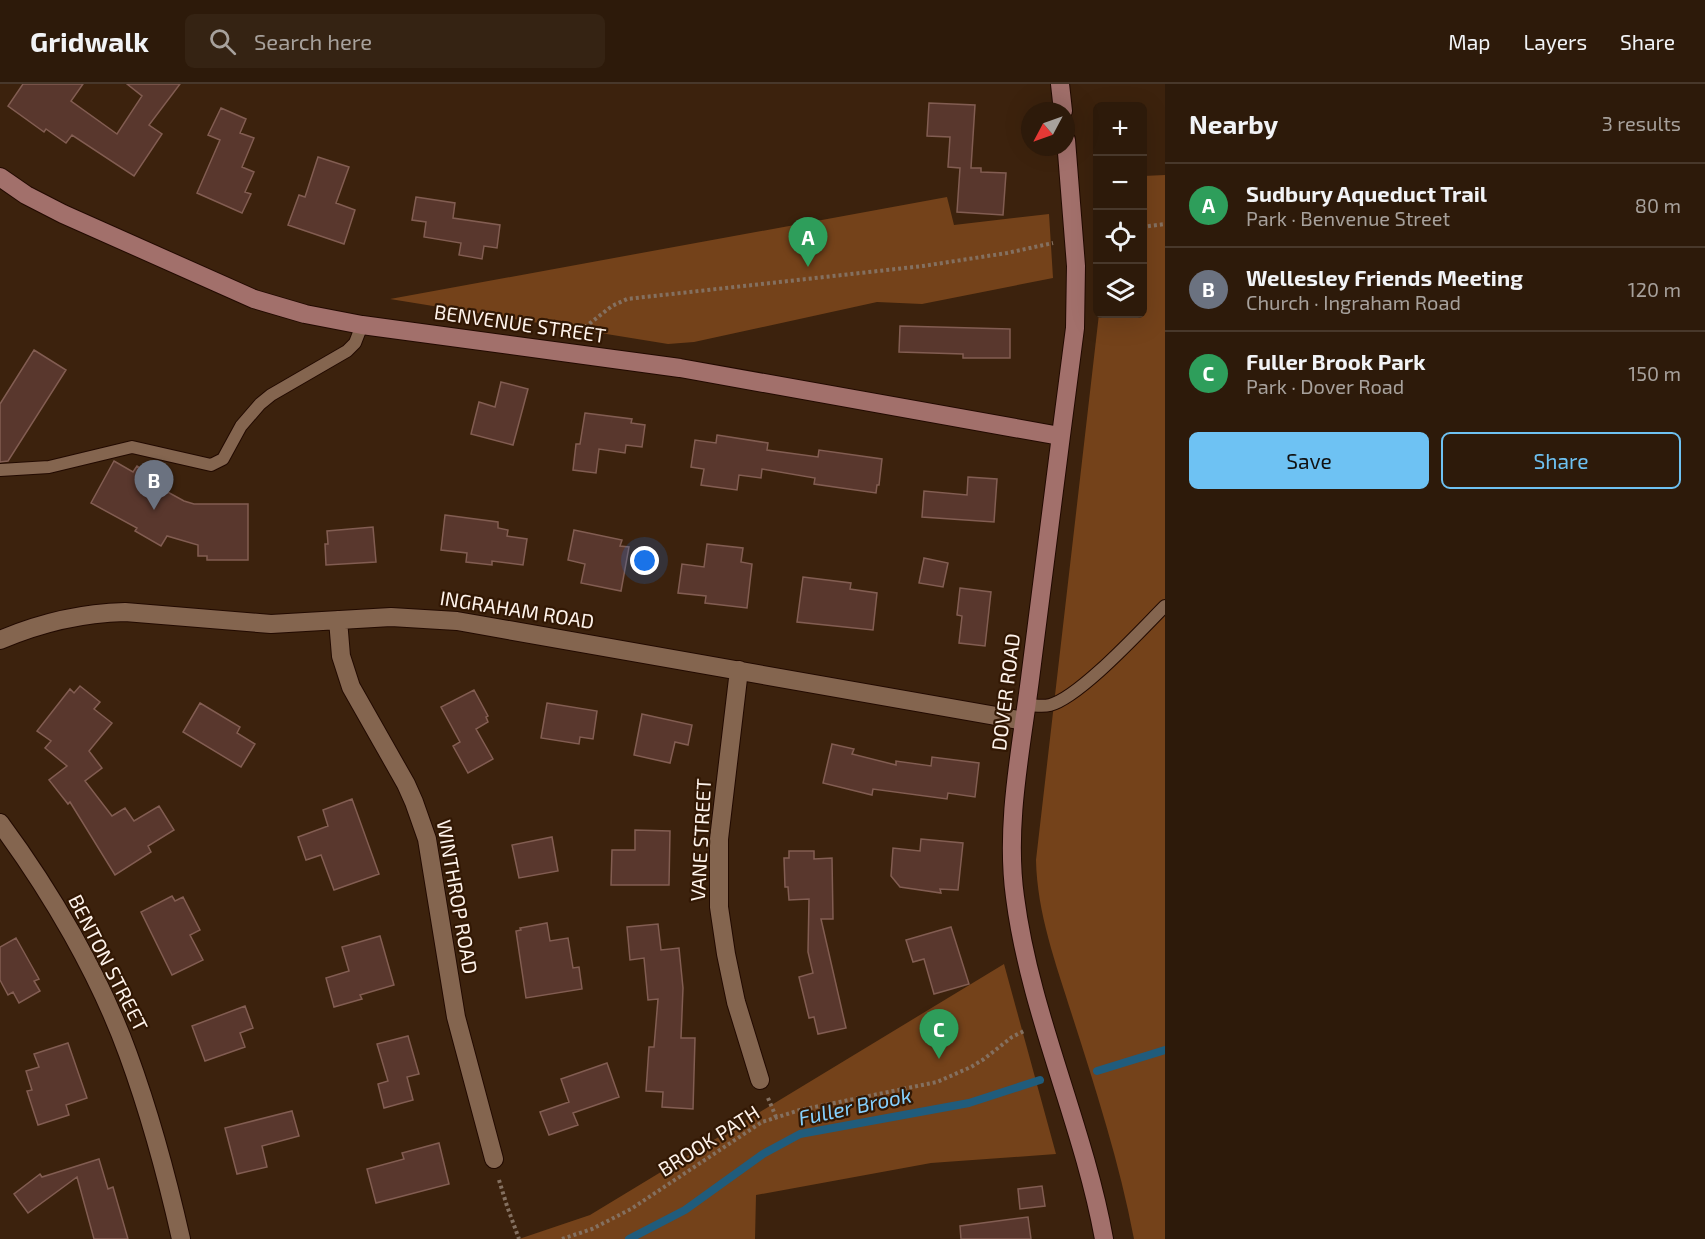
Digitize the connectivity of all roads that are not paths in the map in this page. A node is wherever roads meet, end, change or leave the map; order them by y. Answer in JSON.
{"nodes":[{"id":1,"x":1060,"y":84,"type":"edge"},
{"id":2,"x":1062,"y":102,"type":"edge"},
{"id":3,"x":1067,"y":156,"type":"edge"},
{"id":4,"x":0,"y":177,"type":"edge"},
{"id":5,"x":362,"y":325,"type":"junction"},
{"id":6,"x":1060,"y":436,"type":"junction"},
{"id":7,"x":0,"y":470,"type":"edge"},
{"id":8,"x":1165,"y":606,"type":"edge"},
{"id":9,"x":338,"y":620,"type":"junction"},
{"id":10,"x":0,"y":640,"type":"edge"},
{"id":11,"x":739,"y":670,"type":"junction"},
{"id":12,"x":1026,"y":713,"type":"junction"},
{"id":13,"x":0,"y":823,"type":"edge"},
{"id":14,"x":760,"y":1080,"type":"dead end"},
{"id":15,"x":494,"y":1159,"type":"road end"},
{"id":16,"x":181,"y":1239,"type":"edge"},
{"id":17,"x":1104,"y":1239,"type":"edge"}],
"edges":[{"from":1,"to":2,"type":"street"},
{"from":3,"to":6,"type":"street","name":"DOVER ROAD"},
{"from":4,"to":5,"type":"street","name":"BENVENUE STREET"},
{"from":5,"to":6,"type":"street","name":"BENVENUE STREET"},
{"from":5,"to":7,"type":"lane"},
{"from":6,"to":12,"type":"street","name":"DOVER ROAD"},
{"from":8,"to":12,"type":"lane"},
{"from":9,"to":10,"type":"street","name":"INGRAHAM ROAD"},
{"from":9,"to":11,"type":"street","name":"INGRAHAM ROAD"},
{"from":9,"to":15,"type":"street","name":"WINTHROP ROAD"},
{"from":11,"to":12,"type":"street","name":"INGRAHAM ROAD"},
{"from":11,"to":14,"type":"street","name":"VANE STREET"},
{"from":12,"to":17,"type":"street","name":"DOVER ROAD"},
{"from":13,"to":16,"type":"street","name":"BENTON STREET"}]}
